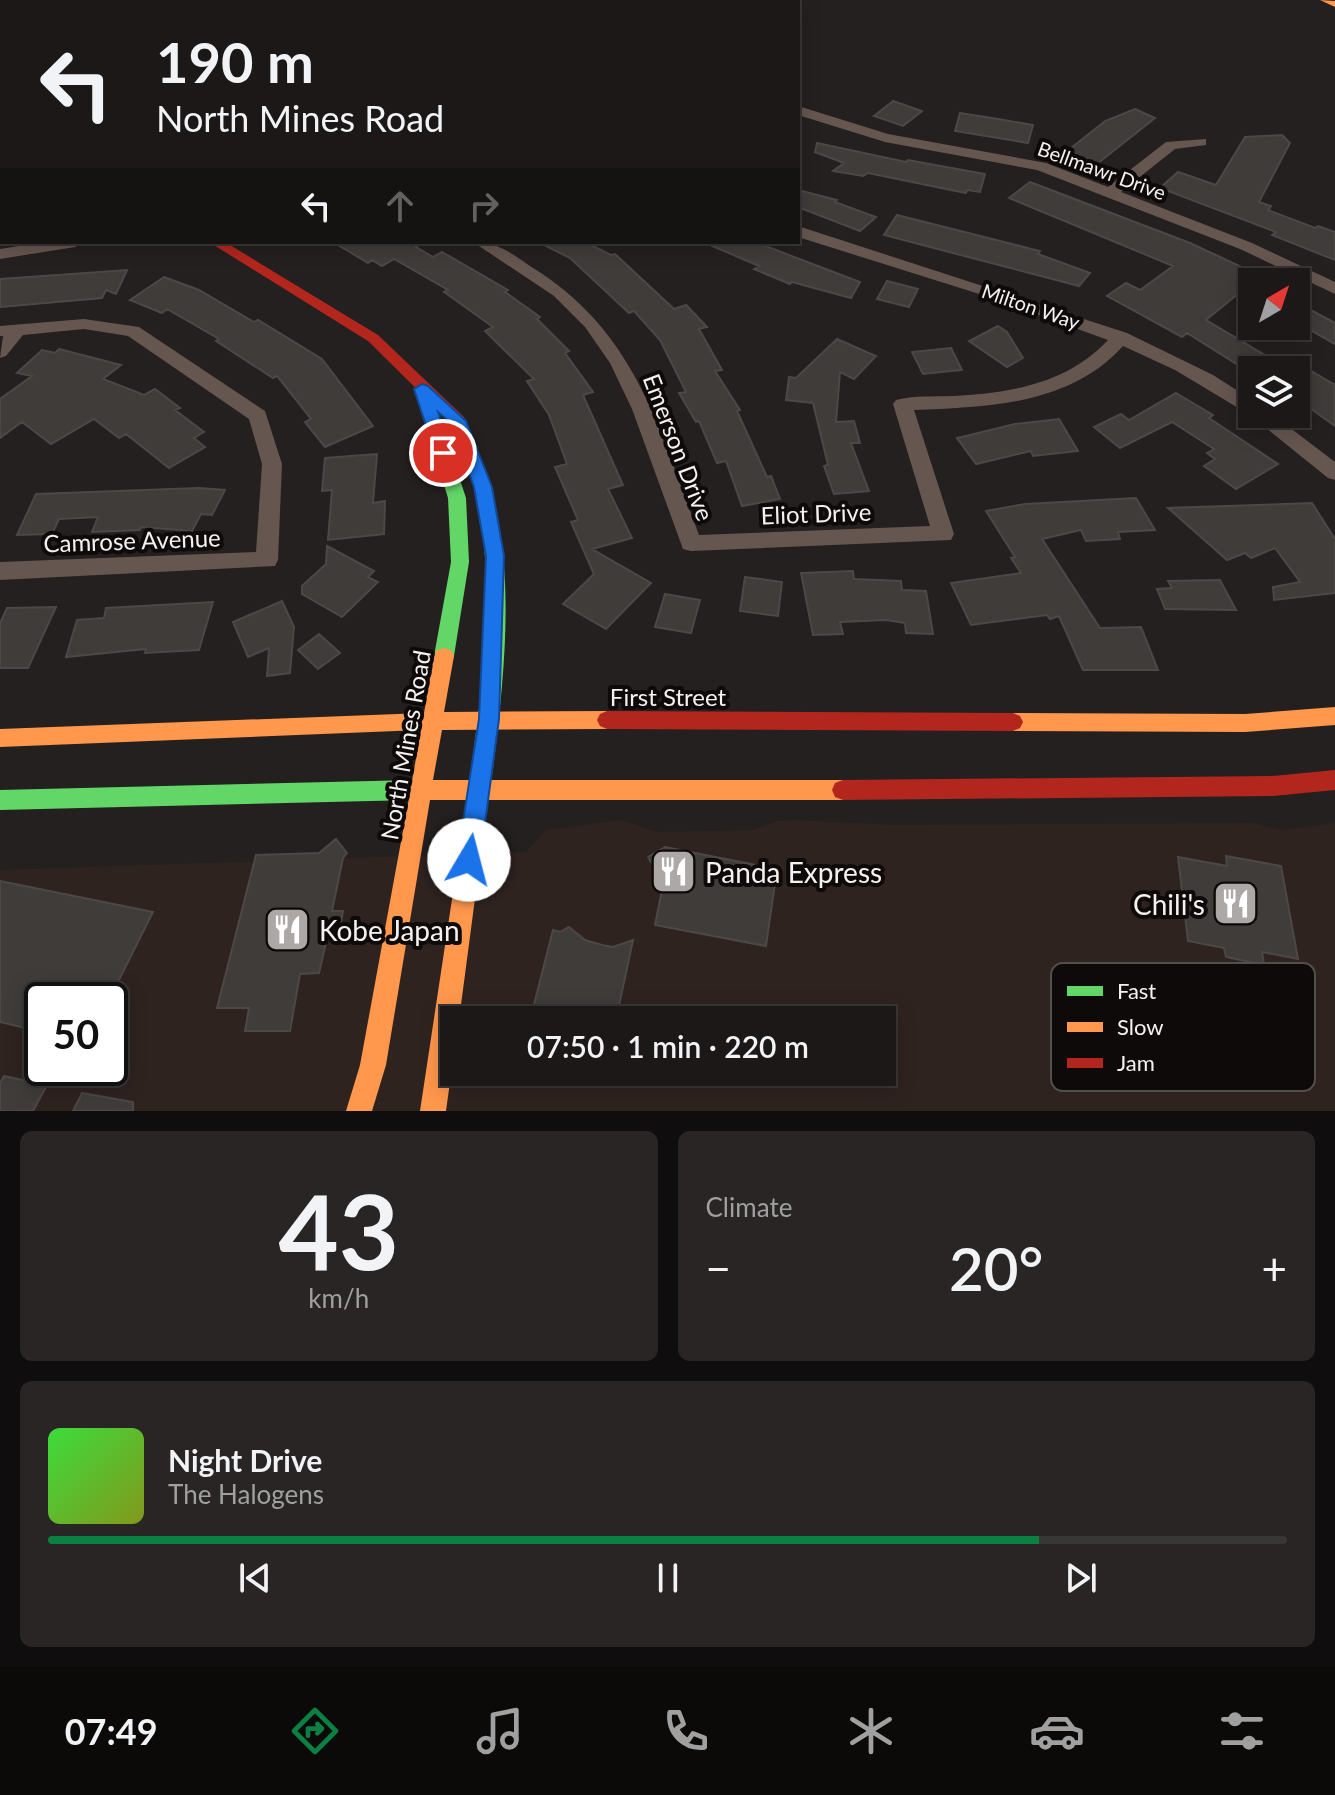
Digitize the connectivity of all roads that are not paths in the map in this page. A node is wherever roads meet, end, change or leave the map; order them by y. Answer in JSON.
{"nodes":[{"id":1,"x":1325,"y":0,"type":"edge"},
{"id":2,"x":1335,"y":4,"type":"edge"},
{"id":3,"x":800,"y":111,"type":"edge"},
{"id":4,"x":1201,"y":142,"type":"dead end"},
{"id":5,"x":1110,"y":193,"type":"junction"},
{"id":6,"x":800,"y":232,"type":"edge"},
{"id":7,"x":62,"y":244,"type":"edge"},
{"id":8,"x":219,"y":244,"type":"edge"},
{"id":9,"x":484,"y":244,"type":"edge"},
{"id":10,"x":0,"y":254,"type":"edge"},
{"id":11,"x":1335,"y":289,"type":"edge"},
{"id":12,"x":8,"y":330,"type":"edge"},
{"id":13,"x":1121,"y":337,"type":"junction"},
{"id":14,"x":0,"y":352,"type":"edge"},
{"id":15,"x":422,"y":389,"type":"junction"},
{"id":16,"x":1238,"y":400,"type":"edge"},
{"id":17,"x":1277,"y":428,"type":"edge"},
{"id":18,"x":1335,"y":473,"type":"edge"},
{"id":19,"x":691,"y":543,"type":"joint"},
{"id":20,"x":0,"y":571,"type":"edge"},
{"id":21,"x":1335,"y":716,"type":"edge"},
{"id":22,"x":489,"y":719,"type":"junction"},
{"id":23,"x":434,"y":721,"type":"junction"},
{"id":24,"x":0,"y":738,"type":"edge"},
{"id":25,"x":1335,"y":780,"type":"edge"},
{"id":26,"x":478,"y":788,"type":"junction"},
{"id":27,"x":421,"y":790,"type":"junction"},
{"id":28,"x":0,"y":800,"type":"edge"},
{"id":29,"x":359,"y":1111,"type":"edge"},
{"id":30,"x":433,"y":1111,"type":"edge"}],
"edges":[{"from":1,"to":2,"type":"main road"},
{"from":3,"to":5,"type":"street","name":"Bellmawr Drive"},
{"from":4,"to":5,"type":"street"},
{"from":5,"to":11,"type":"street","name":"Bellmawr Drive"},
{"from":6,"to":13,"type":"street","name":"Milton Way"},
{"from":7,"to":10,"type":"street"},
{"from":8,"to":15,"type":"main road","name":"North Mines Road"},
{"from":9,"to":19,"type":"street","name":"Emerson Drive"},
{"from":12,"to":14,"type":"street"},
{"from":12,"to":20,"type":"street","name":"Camrose Avenue"},
{"from":13,"to":16,"type":"street","name":"Milton Way"},
{"from":13,"to":19,"type":"street","name":"Eliot Drive"},
{"from":15,"to":22,"type":"main road","name":"North Mines Road"},
{"from":15,"to":23,"type":"main road","name":"North Mines Road"},
{"from":17,"to":18,"type":"street"},
{"from":21,"to":22,"type":"main road","name":"First Street"},
{"from":22,"to":23,"type":"main road","name":"First Street"},
{"from":22,"to":26,"type":"main road","name":"North Mines Road"},
{"from":23,"to":24,"type":"main road","name":"First Street"},
{"from":23,"to":27,"type":"main road","name":"North Mines Road"},
{"from":25,"to":26,"type":"main road"},
{"from":26,"to":27,"type":"main road"},
{"from":26,"to":30,"type":"main road","name":"North Mines Road"},
{"from":27,"to":28,"type":"main road"},
{"from":27,"to":29,"type":"main road","name":"North Mines Road"}]}
